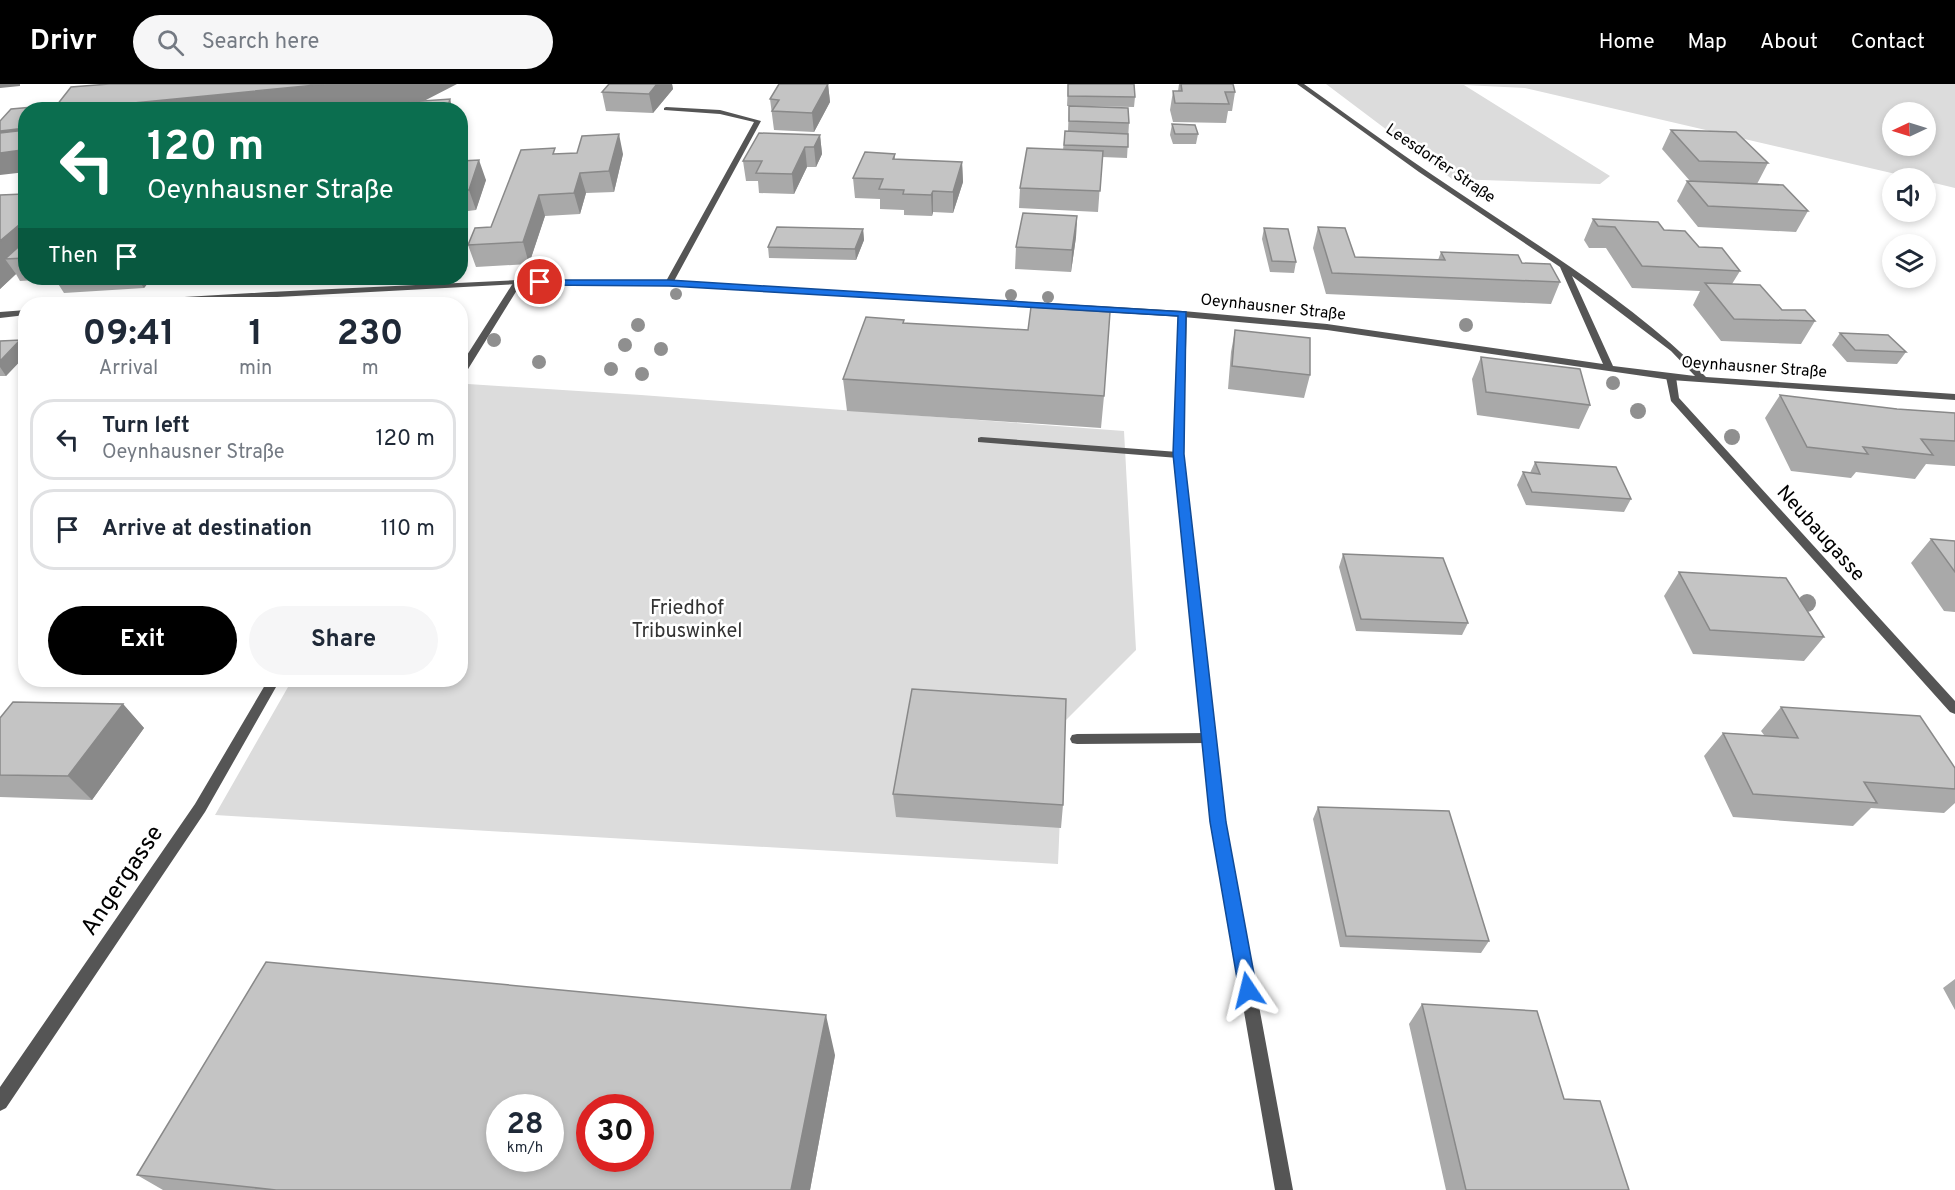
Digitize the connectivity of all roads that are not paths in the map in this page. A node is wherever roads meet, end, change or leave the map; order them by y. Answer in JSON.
{"nodes":[{"id":1,"x":1300,"y":84,"type":"edge"},
{"id":2,"x":666,"y":109,"type":"dead end"},
{"id":3,"x":1564,"y":266,"type":"junction"},
{"id":4,"x":518,"y":282,"type":"junction"},
{"id":5,"x":669,"y":283,"type":"junction"},
{"id":6,"x":468,"y":284,"type":"edge"},
{"id":7,"x":456,"y":285,"type":"edge"},
{"id":8,"x":223,"y":297,"type":"edge"},
{"id":9,"x":18,"y":313,"type":"edge"},
{"id":10,"x":1183,"y":314,"type":"junction"},
{"id":11,"x":0,"y":315,"type":"edge"},
{"id":12,"x":468,"y":361,"type":"edge"},
{"id":13,"x":1609,"y":368,"type":"junction"},
{"id":14,"x":1671,"y":377,"type":"junction"},
{"id":15,"x":1704,"y":380,"type":"junction"},
{"id":16,"x":1955,"y":397,"type":"edge"},
{"id":17,"x":981,"y":440,"type":"dead end"},
{"id":18,"x":1178,"y":454,"type":"junction"},
{"id":19,"x":270,"y":687,"type":"edge"},
{"id":20,"x":1955,"y":709,"type":"edge"},
{"id":21,"x":1209,"y":738,"type":"junction"},
{"id":22,"x":1077,"y":739,"type":"dead end"},
{"id":23,"x":0,"y":1102,"type":"edge"},
{"id":24,"x":1284,"y":1190,"type":"edge"}],
"edges":[{"from":1,"to":3,"type":"street","name":"Leesdorfer Straße"},
{"from":2,"to":5,"type":"street"},
{"from":3,"to":13,"type":"street"},
{"from":3,"to":15,"type":"street","name":"Leesdorfer Straße"},
{"from":4,"to":5,"type":"street","name":"Oeynhausner Straße"},
{"from":4,"to":6,"type":"street","name":"Oeynhausner Straße"},
{"from":4,"to":12,"type":"street"},
{"from":5,"to":10,"type":"street","name":"Oeynhausner Straße"},
{"from":7,"to":8,"type":"street","name":"Oeynhausner Straße"},
{"from":9,"to":11,"type":"street"},
{"from":10,"to":13,"type":"street","name":"Oeynhausner Straße"},
{"from":10,"to":18,"type":"street"},
{"from":13,"to":14,"type":"street","name":"Oeynhausner Straße"},
{"from":14,"to":15,"type":"street","name":"Oeynhausner Straße"},
{"from":14,"to":20,"type":"street","name":"Neubaugasse"},
{"from":15,"to":16,"type":"street","name":"Oeynhausner Straße"},
{"from":17,"to":18,"type":"street"},
{"from":18,"to":21,"type":"street"},
{"from":19,"to":23,"type":"street","name":"Angergasse"},
{"from":21,"to":22,"type":"street"},
{"from":21,"to":24,"type":"street"}]}
